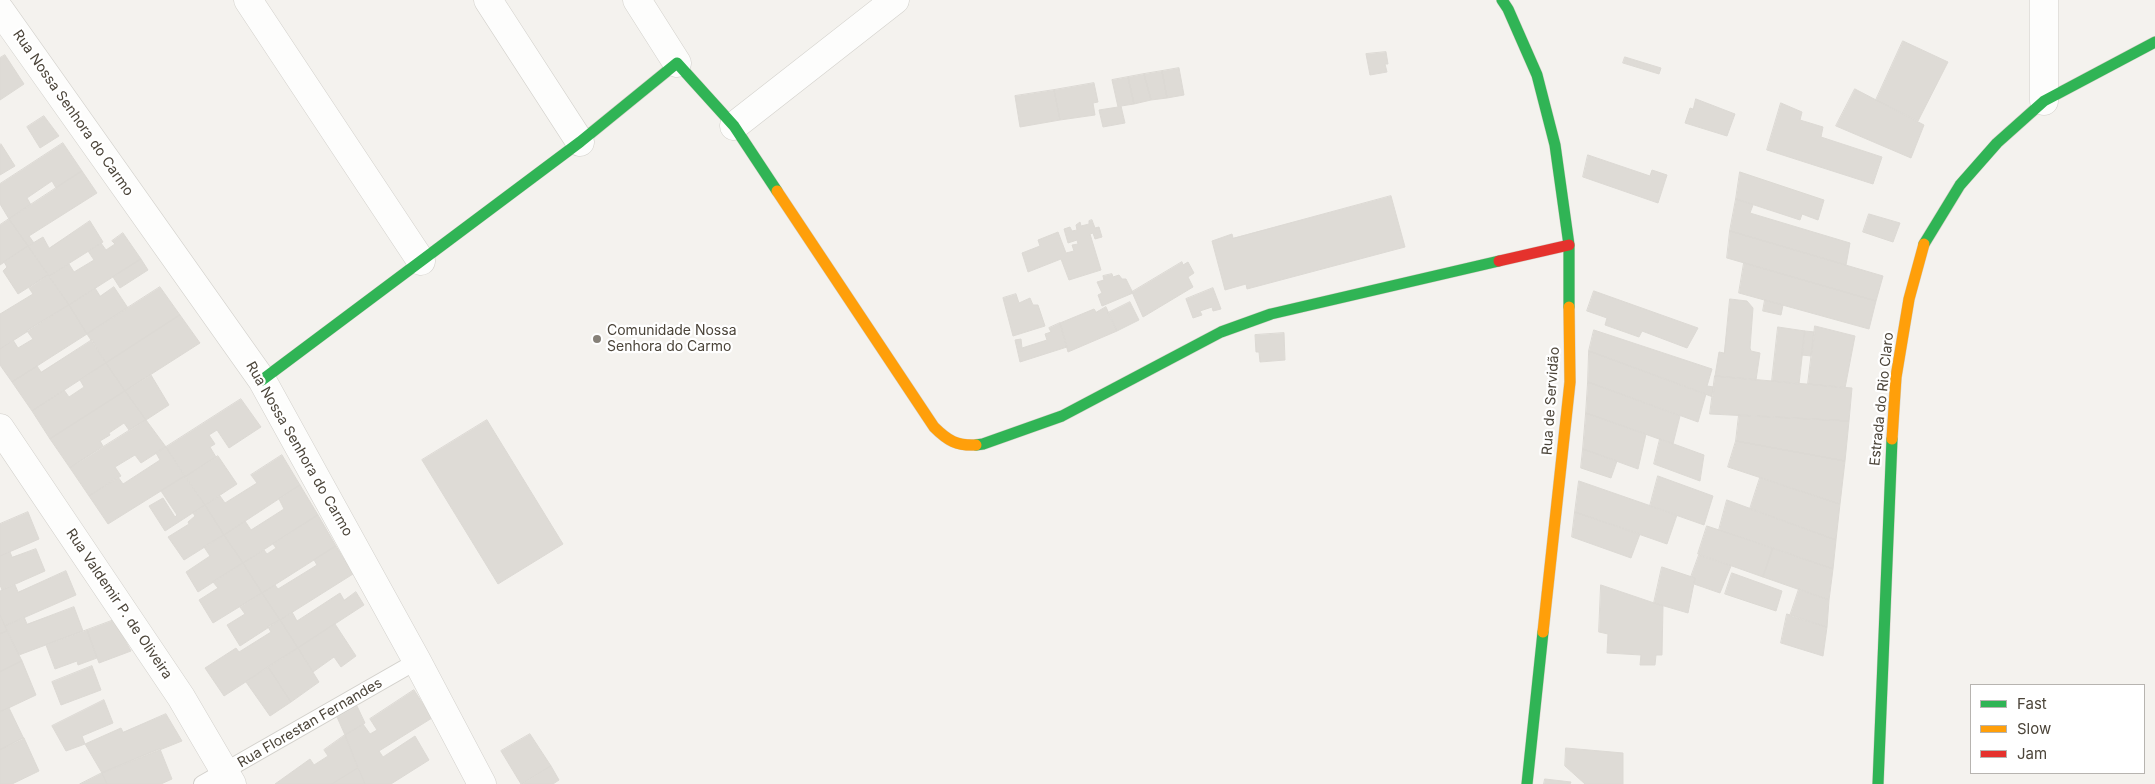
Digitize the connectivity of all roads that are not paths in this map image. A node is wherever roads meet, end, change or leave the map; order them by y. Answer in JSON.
{"nodes":[{"id":1,"x":248,"y":0,"type":"edge"},
{"id":2,"x":488,"y":0,"type":"edge"},
{"id":3,"x":637,"y":0,"type":"edge"},
{"id":4,"x":895,"y":0,"type":"edge"},
{"id":5,"x":1502,"y":0,"type":"edge"},
{"id":6,"x":2044,"y":0,"type":"edge"},
{"id":7,"x":0,"y":10,"type":"edge"},
{"id":8,"x":2155,"y":42,"type":"edge"},
{"id":9,"x":678,"y":63,"type":"junction"},
{"id":10,"x":2044,"y":101,"type":"junction"},
{"id":11,"x":734,"y":126,"type":"junction"},
{"id":12,"x":580,"y":142,"type":"junction"},
{"id":13,"x":1569,"y":245,"type":"junction"},
{"id":14,"x":421,"y":261,"type":"junction"},
{"id":15,"x":262,"y":380,"type":"junction"},
{"id":16,"x":0,"y":428,"type":"edge"},
{"id":17,"x":418,"y":661,"type":"junction"},
{"id":18,"x":220,"y":780,"type":"edge"},
{"id":19,"x":482,"y":784,"type":"edge"},
{"id":20,"x":1527,"y":784,"type":"edge"},
{"id":21,"x":1878,"y":784,"type":"edge"}],
"edges":[{"from":1,"to":14,"type":"street"},
{"from":2,"to":12,"type":"street"},
{"from":3,"to":9,"type":"street"},
{"from":4,"to":11,"type":"street"},
{"from":5,"to":13,"type":"street","name":"Rua de Servidão"},
{"from":6,"to":10,"type":"street"},
{"from":7,"to":15,"type":"street","name":"Rua Nossa Senhora do Carmo"},
{"from":8,"to":10,"type":"street","name":"Estrada do Rio Claro"},
{"from":9,"to":11,"type":"street"},
{"from":9,"to":12,"type":"street"},
{"from":10,"to":21,"type":"street","name":"Estrada do Rio Claro"},
{"from":11,"to":13,"type":"street"},
{"from":12,"to":14,"type":"street"},
{"from":13,"to":20,"type":"street","name":"Rua de Servidão"},
{"from":14,"to":15,"type":"street"},
{"from":15,"to":17,"type":"street","name":"Rua Nossa Senhora do Carmo"},
{"from":16,"to":18,"type":"street","name":"Rua Valdemir P. de Oliveira"},
{"from":17,"to":18,"type":"lane","name":"Rua Florestan Fernandes"},
{"from":17,"to":19,"type":"street","name":"Rua Nossa Senhora do Carmo"}]}
